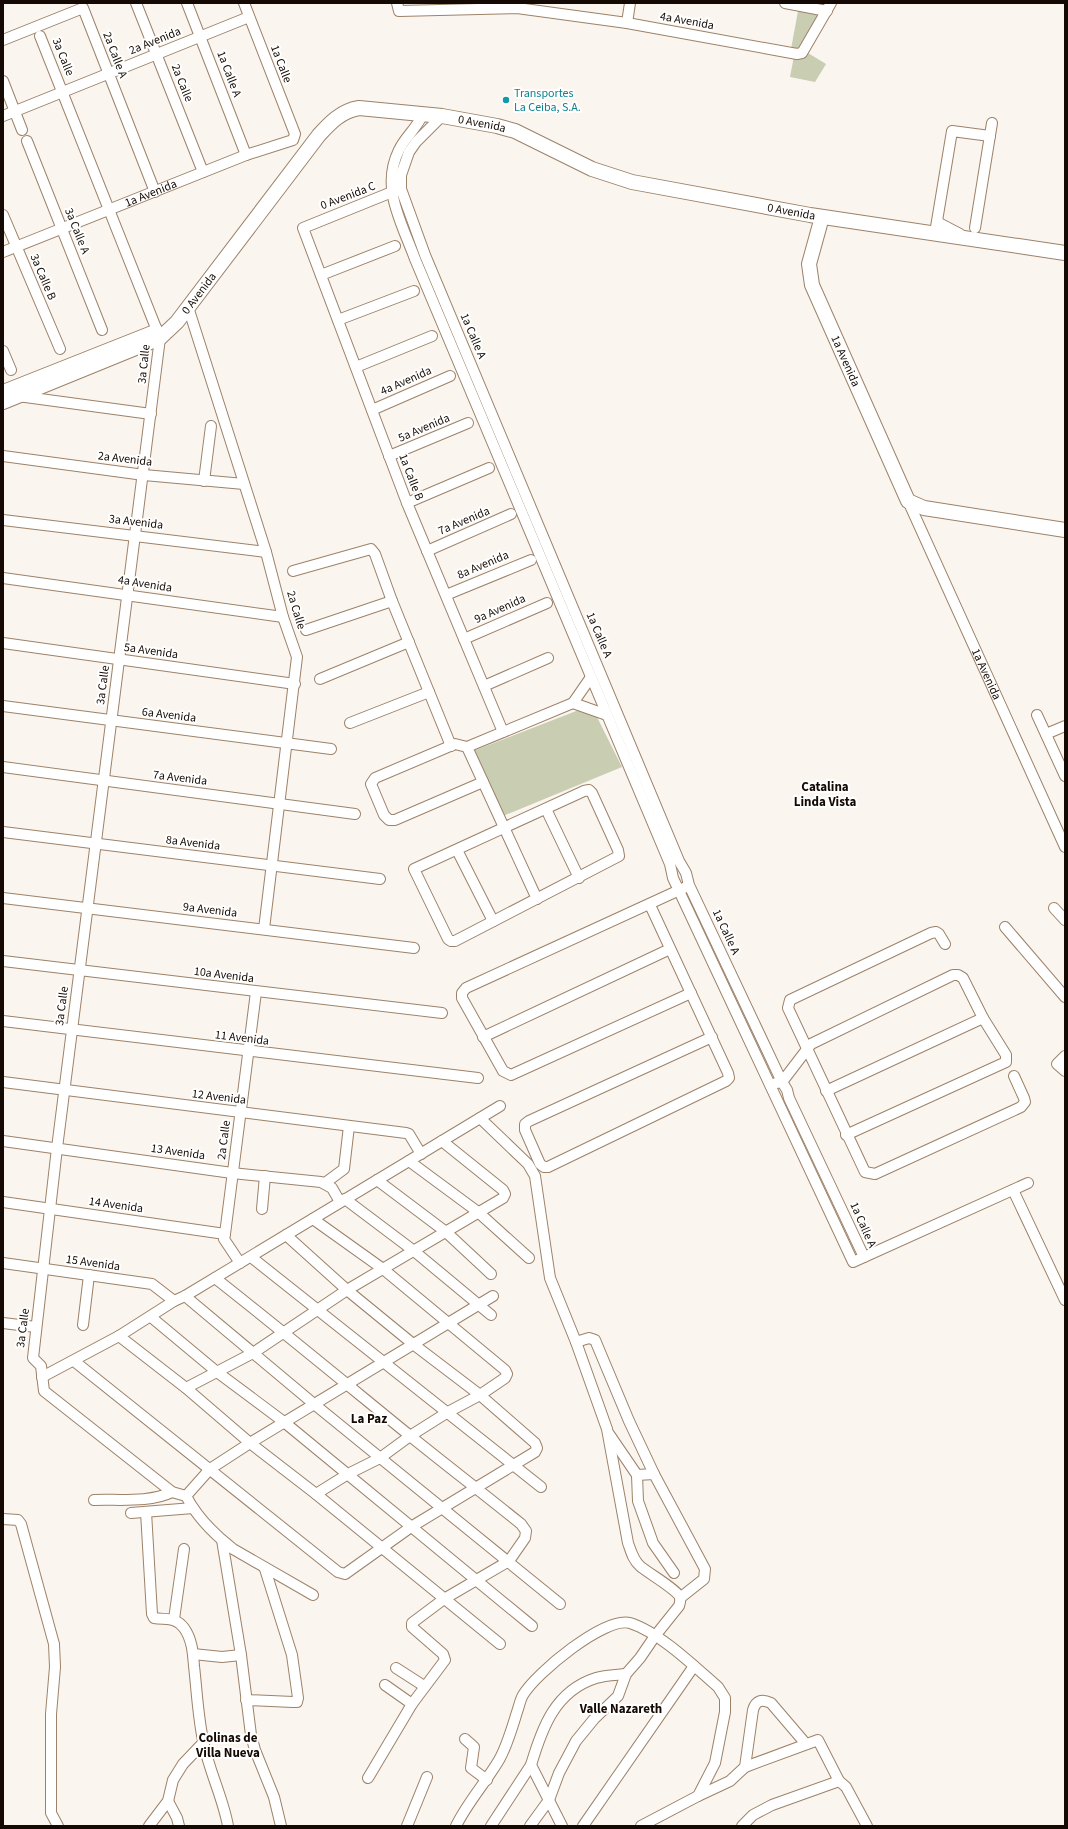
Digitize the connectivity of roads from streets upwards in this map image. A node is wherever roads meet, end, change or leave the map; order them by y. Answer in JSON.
{"nodes":[{"id":1,"x":136,"y":3,"type":"edge"},
{"id":2,"x":187,"y":3,"type":"edge"},
{"id":3,"x":244,"y":3,"type":"edge"},
{"id":4,"x":630,"y":3,"type":"edge"},
{"id":5,"x":785,"y":3,"type":"edge"},
{"id":6,"x":398,"y":7,"type":"edge"},
{"id":7,"x":829,"y":7,"type":"edge"},
{"id":8,"x":249,"y":17,"type":"junction"},
{"id":9,"x":627,"y":23,"type":"junction"},
{"id":10,"x":40,"y":36,"type":"dead end"},
{"id":11,"x":200,"y":37,"type":"junction"},
{"id":12,"x":3,"y":40,"type":"edge"},
{"id":13,"x":156,"y":54,"type":"junction"},
{"id":14,"x":108,"y":74,"type":"junction"},
{"id":15,"x":3,"y":81,"type":"edge"},
{"id":16,"x":63,"y":92,"type":"junction"},
{"id":17,"x":15,"y":111,"type":"junction"},
{"id":18,"x":423,"y":114,"type":"junction"},
{"id":19,"x":3,"y":116,"type":"edge"},
{"id":20,"x":442,"y":116,"type":"junction"},
{"id":21,"x":992,"y":123,"type":"dead end"},
{"id":22,"x":22,"y":130,"type":"dead end"},
{"id":23,"x":294,"y":134,"type":"joint"},
{"id":24,"x":990,"y":136,"type":"junction"},
{"id":25,"x":27,"y":142,"type":"dead end"},
{"id":26,"x":246,"y":155,"type":"junction"},
{"id":27,"x":204,"y":172,"type":"junction"},
{"id":28,"x":401,"y":189,"type":"junction"},
{"id":29,"x":155,"y":192,"type":"junction"},
{"id":30,"x":391,"y":193,"type":"junction"},
{"id":31,"x":110,"y":210,"type":"junction"},
{"id":32,"x":3,"y":215,"type":"edge"},
{"id":33,"x":822,"y":217,"type":"junction"},
{"id":34,"x":303,"y":228,"type":"joint"},
{"id":35,"x":936,"y":228,"type":"junction"},
{"id":36,"x":62,"y":229,"type":"junction"},
{"id":37,"x":971,"y":233,"type":"junction"},
{"id":38,"x":395,"y":246,"type":"dead end"},
{"id":39,"x":16,"y":247,"type":"junction"},
{"id":40,"x":3,"y":252,"type":"edge"},
{"id":41,"x":1065,"y":253,"type":"edge"},
{"id":42,"x":420,"y":257,"type":"junction"},
{"id":43,"x":321,"y":275,"type":"junction"},
{"id":44,"x":414,"y":291,"type":"dead end"},
{"id":45,"x":188,"y":307,"type":"junction"},
{"id":46,"x":338,"y":320,"type":"junction"},
{"id":47,"x":102,"y":330,"type":"dead end"},
{"id":48,"x":159,"y":333,"type":"junction"},
{"id":49,"x":432,"y":336,"type":"dead end"},
{"id":50,"x":60,"y":350,"type":"dead end"},
{"id":51,"x":3,"y":351,"type":"edge"},
{"id":52,"x":356,"y":367,"type":"junction"},
{"id":53,"x":11,"y":370,"type":"dead end"},
{"id":54,"x":450,"y":376,"type":"dead end"},
{"id":55,"x":3,"y":390,"type":"edge"},
{"id":56,"x":18,"y":396,"type":"junction"},
{"id":57,"x":3,"y":402,"type":"edge"},
{"id":58,"x":372,"y":410,"type":"junction"},
{"id":59,"x":152,"y":414,"type":"junction"},
{"id":60,"x":468,"y":423,"type":"dead end"},
{"id":61,"x":211,"y":426,"type":"dead end"},
{"id":62,"x":3,"y":456,"type":"edge"},
{"id":63,"x":389,"y":456,"type":"junction"},
{"id":64,"x":489,"y":468,"type":"dead end"},
{"id":65,"x":144,"y":475,"type":"junction"},
{"id":66,"x":204,"y":481,"type":"junction"},
{"id":67,"x":244,"y":484,"type":"junction"},
{"id":68,"x":908,"y":501,"type":"junction"},
{"id":69,"x":407,"y":503,"type":"junction"},
{"id":70,"x":511,"y":514,"type":"dead end"},
{"id":71,"x":3,"y":520,"type":"edge"},
{"id":72,"x":1065,"y":530,"type":"edge"},
{"id":73,"x":136,"y":535,"type":"junction"},
{"id":74,"x":427,"y":551,"type":"junction"},
{"id":75,"x":266,"y":552,"type":"junction"},
{"id":76,"x":531,"y":560,"type":"dead end"},
{"id":77,"x":293,"y":571,"type":"dead end"},
{"id":78,"x":3,"y":578,"type":"edge"},
{"id":79,"x":128,"y":595,"type":"junction"},
{"id":80,"x":446,"y":595,"type":"junction"},
{"id":81,"x":392,"y":600,"type":"junction"},
{"id":82,"x":547,"y":603,"type":"dead end"},
{"id":83,"x":283,"y":617,"type":"junction"},
{"id":84,"x":306,"y":630,"type":"dead end"},
{"id":85,"x":464,"y":639,"type":"junction"},
{"id":86,"x":410,"y":642,"type":"junction"},
{"id":87,"x":3,"y":643,"type":"edge"},
{"id":88,"x":548,"y":658,"type":"dead end"},
{"id":89,"x":120,"y":661,"type":"junction"},
{"id":90,"x":591,"y":677,"type":"junction"},
{"id":91,"x":320,"y":679,"type":"dead end"},
{"id":92,"x":295,"y":684,"type":"junction"},
{"id":93,"x":484,"y":686,"type":"junction"},
{"id":94,"x":429,"y":692,"type":"junction"},
{"id":95,"x":572,"y":703,"type":"junction"},
{"id":96,"x":3,"y":706,"type":"edge"},
{"id":97,"x":607,"y":714,"type":"junction"},
{"id":98,"x":1037,"y":715,"type":"dead end"},
{"id":99,"x":112,"y":720,"type":"junction"},
{"id":100,"x":350,"y":723,"type":"dead end"},
{"id":101,"x":1065,"y":726,"type":"edge"},
{"id":102,"x":504,"y":732,"type":"junction"},
{"id":103,"x":1046,"y":734,"type":"junction"},
{"id":104,"x":288,"y":743,"type":"junction"},
{"id":105,"x":451,"y":746,"type":"junction"},
{"id":106,"x":467,"y":747,"type":"junction"},
{"id":107,"x":331,"y":749,"type":"dead end"},
{"id":108,"x":3,"y":767,"type":"edge"},
{"id":109,"x":1064,"y":771,"type":"edge"},
{"id":110,"x":104,"y":782,"type":"junction"},
{"id":111,"x":482,"y":782,"type":"junction"},
{"id":112,"x":280,"y":804,"type":"junction"},
{"id":113,"x":546,"y":809,"type":"junction"},
{"id":114,"x":355,"y":814,"type":"dead end"},
{"id":115,"x":656,"y":818,"type":"junction"},
{"id":116,"x":503,"y":828,"type":"junction"},
{"id":117,"x":3,"y":832,"type":"edge"},
{"id":118,"x":96,"y":844,"type":"junction"},
{"id":119,"x":1065,"y":847,"type":"edge"},
{"id":120,"x":457,"y":850,"type":"junction"},
{"id":121,"x":272,"y":866,"type":"junction"},
{"id":122,"x":579,"y":878,"type":"junction"},
{"id":123,"x":380,"y":879,"type":"dead end"},
{"id":124,"x":685,"y":888,"type":"junction"},
{"id":125,"x":3,"y":898,"type":"edge"},
{"id":126,"x":537,"y":899,"type":"junction"},
{"id":127,"x":650,"y":904,"type":"junction"},
{"id":128,"x":88,"y":908,"type":"junction"},
{"id":129,"x":1054,"y":908,"type":"dead end"},
{"id":130,"x":1065,"y":920,"type":"edge"},
{"id":131,"x":493,"y":921,"type":"junction"},
{"id":132,"x":1005,"y":927,"type":"dead end"},
{"id":133,"x":264,"y":930,"type":"junction"},
{"id":134,"x":945,"y":944,"type":"dead end"},
{"id":135,"x":414,"y":948,"type":"dead end"},
{"id":136,"x":670,"y":949,"type":"junction"},
{"id":137,"x":3,"y":961,"type":"edge"},
{"id":138,"x":80,"y":970,"type":"junction"},
{"id":139,"x":256,"y":992,"type":"junction"},
{"id":140,"x":691,"y":993,"type":"junction"},
{"id":141,"x":1065,"y":996,"type":"edge"},
{"id":142,"x":442,"y":1013,"type":"dead end"},
{"id":143,"x":983,"y":1018,"type":"junction"},
{"id":144,"x":3,"y":1021,"type":"edge"},
{"id":145,"x":72,"y":1030,"type":"junction"},
{"id":146,"x":483,"y":1037,"type":"junction"},
{"id":147,"x":712,"y":1037,"type":"junction"},
{"id":148,"x":807,"y":1050,"type":"junction"},
{"id":149,"x":248,"y":1052,"type":"junction"},
{"id":150,"x":1014,"y":1076,"type":"dead end"},
{"id":151,"x":478,"y":1078,"type":"dead end"},
{"id":152,"x":3,"y":1082,"type":"edge"},
{"id":153,"x":782,"y":1082,"type":"junction"},
{"id":154,"x":772,"y":1087,"type":"junction"},
{"id":155,"x":65,"y":1090,"type":"junction"},
{"id":156,"x":826,"y":1092,"type":"junction"},
{"id":157,"x":789,"y":1098,"type":"junction"},
{"id":158,"x":779,"y":1102,"type":"junction"},
{"id":159,"x":500,"y":1106,"type":"dead end"},
{"id":160,"x":240,"y":1113,"type":"junction"},
{"id":161,"x":480,"y":1118,"type":"junction"},
{"id":162,"x":349,"y":1126,"type":"junction"},
{"id":163,"x":846,"y":1135,"type":"junction"},
{"id":164,"x":3,"y":1141,"type":"edge"},
{"id":165,"x":442,"y":1141,"type":"junction"},
{"id":166,"x":57,"y":1148,"type":"junction"},
{"id":167,"x":421,"y":1154,"type":"junction"},
{"id":168,"x":409,"y":1161,"type":"junction"},
{"id":169,"x":232,"y":1173,"type":"junction"},
{"id":170,"x":265,"y":1176,"type":"junction"},
{"id":171,"x":377,"y":1180,"type":"junction"},
{"id":172,"x":325,"y":1183,"type":"junction"},
{"id":173,"x":1028,"y":1183,"type":"dead end"},
{"id":174,"x":1013,"y":1190,"type":"junction"},
{"id":175,"x":342,"y":1201,"type":"junction"},
{"id":176,"x":3,"y":1202,"type":"edge"},
{"id":177,"x":50,"y":1208,"type":"junction"},
{"id":178,"x":262,"y":1209,"type":"dead end"},
{"id":179,"x":478,"y":1212,"type":"junction"},
{"id":180,"x":314,"y":1219,"type":"junction"},
{"id":181,"x":446,"y":1232,"type":"junction"},
{"id":182,"x":225,"y":1234,"type":"junction"},
{"id":183,"x":286,"y":1236,"type":"junction"},
{"id":184,"x":414,"y":1251,"type":"junction"},
{"id":185,"x":251,"y":1257,"type":"junction"},
{"id":186,"x":864,"y":1257,"type":"junction"},
{"id":187,"x":530,"y":1258,"type":"dead end"},
{"id":188,"x":3,"y":1263,"type":"edge"},
{"id":189,"x":240,"y":1263,"type":"junction"},
{"id":190,"x":43,"y":1269,"type":"junction"},
{"id":191,"x":383,"y":1269,"type":"junction"},
{"id":192,"x":491,"y":1274,"type":"dead end"},
{"id":193,"x":89,"y":1275,"type":"junction"},
{"id":194,"x":215,"y":1278,"type":"junction"},
{"id":195,"x":348,"y":1290,"type":"junction"},
{"id":196,"x":185,"y":1296,"type":"junction"},
{"id":197,"x":493,"y":1296,"type":"dead end"},
{"id":198,"x":1065,"y":1300,"type":"edge"},
{"id":199,"x":174,"y":1301,"type":"junction"},
{"id":200,"x":479,"y":1305,"type":"junction"},
{"id":201,"x":318,"y":1310,"type":"junction"},
{"id":202,"x":491,"y":1314,"type":"dead end"},
{"id":203,"x":151,"y":1317,"type":"junction"},
{"id":204,"x":3,"y":1323,"type":"edge"},
{"id":205,"x":447,"y":1324,"type":"junction"},
{"id":206,"x":83,"y":1325,"type":"dead end"},
{"id":207,"x":36,"y":1327,"type":"junction"},
{"id":208,"x":285,"y":1333,"type":"junction"},
{"id":209,"x":119,"y":1336,"type":"junction"},
{"id":210,"x":576,"y":1342,"type":"junction"},
{"id":211,"x":413,"y":1344,"type":"junction"},
{"id":212,"x":253,"y":1353,"type":"junction"},
{"id":213,"x":74,"y":1361,"type":"junction"},
{"id":214,"x":384,"y":1363,"type":"junction"},
{"id":215,"x":217,"y":1372,"type":"junction"},
{"id":216,"x":42,"y":1378,"type":"junction"},
{"id":217,"x":347,"y":1384,"type":"junction"},
{"id":218,"x":186,"y":1388,"type":"junction"},
{"id":219,"x":480,"y":1395,"type":"junction"},
{"id":220,"x":314,"y":1404,"type":"junction"},
{"id":221,"x":448,"y":1412,"type":"junction"},
{"id":222,"x":284,"y":1422,"type":"junction"},
{"id":223,"x":607,"y":1429,"type":"junction"},
{"id":224,"x":410,"y":1436,"type":"junction"},
{"id":225,"x":250,"y":1443,"type":"junction"},
{"id":226,"x":380,"y":1458,"type":"junction"},
{"id":227,"x":512,"y":1465,"type":"junction"},
{"id":228,"x":210,"y":1469,"type":"junction"},
{"id":229,"x":348,"y":1474,"type":"junction"},
{"id":230,"x":654,"y":1474,"type":"junction"},
{"id":231,"x":636,"y":1475,"type":"junction"},
{"id":232,"x":540,"y":1487,"type":"dead end"},
{"id":233,"x":476,"y":1488,"type":"junction"},
{"id":234,"x":172,"y":1492,"type":"junction"},
{"id":235,"x":316,"y":1494,"type":"junction"},
{"id":236,"x":186,"y":1496,"type":"junction"},
{"id":237,"x":94,"y":1500,"type":"dead end"},
{"id":238,"x":192,"y":1508,"type":"junction"},
{"id":239,"x":443,"y":1508,"type":"junction"},
{"id":240,"x":146,"y":1512,"type":"junction"},
{"id":241,"x":131,"y":1513,"type":"dead end"},
{"id":242,"x":3,"y":1519,"type":"edge"},
{"id":243,"x":411,"y":1527,"type":"junction"},
{"id":244,"x":222,"y":1540,"type":"junction"},
{"id":245,"x":381,"y":1548,"type":"junction"},
{"id":246,"x":184,"y":1549,"type":"dead end"},
{"id":247,"x":509,"y":1561,"type":"junction"},
{"id":248,"x":265,"y":1569,"type":"junction"},
{"id":249,"x":674,"y":1573,"type":"dead end"},
{"id":250,"x":476,"y":1580,"type":"junction"},
{"id":251,"x":313,"y":1595,"type":"dead end"},
{"id":252,"x":680,"y":1598,"type":"junction"},
{"id":253,"x":444,"y":1599,"type":"junction"},
{"id":254,"x":560,"y":1604,"type":"dead end"},
{"id":255,"x":174,"y":1619,"type":"junction"},
{"id":256,"x":532,"y":1626,"type":"dead end"},
{"id":257,"x":655,"y":1636,"type":"junction"},
{"id":258,"x":500,"y":1644,"type":"dead end"},
{"id":259,"x":193,"y":1654,"type":"junction"},
{"id":260,"x":241,"y":1655,"type":"junction"},
{"id":261,"x":694,"y":1666,"type":"junction"},
{"id":262,"x":396,"y":1668,"type":"dead end"},
{"id":263,"x":626,"y":1674,"type":"junction"},
{"id":264,"x":385,"y":1685,"type":"dead end"},
{"id":265,"x":424,"y":1686,"type":"junction"},
{"id":266,"x":246,"y":1700,"type":"junction"},
{"id":267,"x":412,"y":1704,"type":"junction"},
{"id":268,"x":465,"y":1739,"type":"dead end"},
{"id":269,"x":203,"y":1743,"type":"junction"},
{"id":270,"x":806,"y":1744,"type":"junction"},
{"id":271,"x":530,"y":1765,"type":"junction"},
{"id":272,"x":745,"y":1767,"type":"junction"},
{"id":273,"x":427,"y":1777,"type":"dead end"},
{"id":274,"x":368,"y":1778,"type":"dead end"},
{"id":275,"x":487,"y":1780,"type":"junction"},
{"id":276,"x":839,"y":1781,"type":"junction"},
{"id":277,"x":698,"y":1796,"type":"junction"},
{"id":278,"x":549,"y":1800,"type":"junction"},
{"id":279,"x":168,"y":1801,"type":"junction"},
{"id":280,"x":58,"y":1826,"type":"edge"},
{"id":281,"x":149,"y":1826,"type":"edge"},
{"id":282,"x":180,"y":1826,"type":"edge"},
{"id":283,"x":228,"y":1826,"type":"edge"},
{"id":284,"x":281,"y":1826,"type":"edge"},
{"id":285,"x":407,"y":1826,"type":"edge"},
{"id":286,"x":456,"y":1826,"type":"edge"},
{"id":287,"x":491,"y":1826,"type":"edge"},
{"id":288,"x":530,"y":1826,"type":"edge"},
{"id":289,"x":562,"y":1826,"type":"edge"},
{"id":290,"x":583,"y":1826,"type":"edge"},
{"id":291,"x":641,"y":1826,"type":"edge"},
{"id":292,"x":742,"y":1826,"type":"edge"},
{"id":293,"x":867,"y":1826,"type":"edge"}],
"edges":[{"from":1,"to":13,"type":"street","name":"2a Calle"},
{"from":2,"to":11,"type":"street","name":"1a Calle A"},
{"from":3,"to":8,"type":"street","name":"1a Calle"},
{"from":4,"to":9,"type":"street"},
{"from":5,"to":7,"type":"street"},
{"from":6,"to":9,"type":"street","name":"4a Avenida"},
{"from":7,"to":9,"type":"street","name":"4a Avenida"},
{"from":8,"to":11,"type":"street","name":"2a Avenida"},
{"from":8,"to":23,"type":"street","name":"1a Calle"},
{"from":10,"to":16,"type":"street","name":"3a Calle"},
{"from":11,"to":13,"type":"street","name":"2a Avenida"},
{"from":11,"to":26,"type":"street","name":"1a Calle A"},
{"from":12,"to":14,"type":"street","name":"2a Calle A"},
{"from":13,"to":14,"type":"street","name":"2a Avenida"},
{"from":13,"to":27,"type":"street","name":"2a Calle"},
{"from":14,"to":16,"type":"street","name":"2a Avenida"},
{"from":14,"to":29,"type":"street","name":"2a Calle A"},
{"from":15,"to":17,"type":"street"},
{"from":16,"to":17,"type":"street","name":"2a Avenida"},
{"from":16,"to":31,"type":"street","name":"3a Calle"},
{"from":17,"to":19,"type":"street","name":"2a Avenida"},
{"from":17,"to":22,"type":"street"},
{"from":18,"to":20,"type":"street","name":"0 Avenida"},
{"from":18,"to":30,"type":"street","name":"1a Calle A"},
{"from":18,"to":45,"type":"street","name":"0 Avenida"},
{"from":20,"to":28,"type":"street","name":"1a Calle A"},
{"from":20,"to":33,"type":"street","name":"0 Avenida"},
{"from":21,"to":24,"type":"street"},
{"from":23,"to":26,"type":"street","name":"1a Avenida"},
{"from":24,"to":35,"type":"street"},
{"from":24,"to":37,"type":"street"},
{"from":25,"to":36,"type":"street","name":"3a Calle A"},
{"from":26,"to":27,"type":"street","name":"1a Avenida"},
{"from":27,"to":29,"type":"street","name":"1a Avenida"},
{"from":28,"to":30,"type":"street","name":"0 Avenida C"},
{"from":28,"to":42,"type":"street","name":"1a Calle A"},
{"from":29,"to":31,"type":"street","name":"1a Avenida"},
{"from":30,"to":34,"type":"street","name":"0 Avenida C"},
{"from":30,"to":42,"type":"street","name":"1a Calle A"},
{"from":31,"to":36,"type":"street","name":"1a Avenida"},
{"from":31,"to":48,"type":"street","name":"3a Calle"},
{"from":32,"to":39,"type":"street","name":"3a Calle B"},
{"from":33,"to":35,"type":"street","name":"0 Avenida"},
{"from":33,"to":68,"type":"street","name":"1a Avenida"},
{"from":34,"to":43,"type":"street","name":"1a Calle B"},
{"from":35,"to":37,"type":"street","name":"0 Avenida"},
{"from":36,"to":39,"type":"street","name":"1a Avenida"},
{"from":36,"to":47,"type":"street","name":"3a Calle A"},
{"from":37,"to":41,"type":"street","name":"0 Avenida"},
{"from":38,"to":43,"type":"street"},
{"from":39,"to":40,"type":"street","name":"1a Avenida"},
{"from":39,"to":50,"type":"street","name":"3a Calle B"},
{"from":42,"to":90,"type":"street","name":"1a Calle A"},
{"from":42,"to":115,"type":"street","name":"1a Calle A"},
{"from":43,"to":46,"type":"street","name":"1a Calle B"},
{"from":44,"to":46,"type":"street"},
{"from":45,"to":48,"type":"street","name":"0 Avenida"},
{"from":45,"to":67,"type":"street","name":"2a Calle"},
{"from":46,"to":52,"type":"street","name":"1a Calle B"},
{"from":48,"to":55,"type":"street","name":"0 Avenida"},
{"from":48,"to":56,"type":"street","name":"0 Avenida"},
{"from":48,"to":59,"type":"street","name":"3a Calle"},
{"from":49,"to":52,"type":"street"},
{"from":51,"to":53,"type":"street"},
{"from":52,"to":58,"type":"street","name":"1a Calle B"},
{"from":54,"to":58,"type":"street","name":"4a Avenida"},
{"from":56,"to":57,"type":"street","name":"0 Avenida"},
{"from":56,"to":59,"type":"street"},
{"from":58,"to":63,"type":"street","name":"1a Calle B"},
{"from":59,"to":65,"type":"street","name":"3a Calle"},
{"from":60,"to":63,"type":"street","name":"5a Avenida"},
{"from":61,"to":66,"type":"street"},
{"from":62,"to":65,"type":"street","name":"2a Avenida"},
{"from":63,"to":69,"type":"street","name":"1a Calle B"},
{"from":64,"to":69,"type":"street"},
{"from":65,"to":66,"type":"street","name":"2a Avenida"},
{"from":65,"to":73,"type":"street","name":"3a Calle"},
{"from":66,"to":67,"type":"street","name":"2a Avenida"},
{"from":67,"to":75,"type":"street","name":"2a Calle"},
{"from":68,"to":72,"type":"street"},
{"from":68,"to":119,"type":"street","name":"1a Avenida"},
{"from":69,"to":74,"type":"street","name":"1a Calle B"},
{"from":70,"to":74,"type":"street","name":"7a Avenida"},
{"from":71,"to":73,"type":"street","name":"3a Avenida"},
{"from":73,"to":75,"type":"street","name":"3a Avenida"},
{"from":73,"to":79,"type":"street","name":"3a Calle"},
{"from":74,"to":80,"type":"street","name":"1a Calle B"},
{"from":75,"to":83,"type":"street","name":"2a Calle"},
{"from":76,"to":80,"type":"street","name":"8a Avenida"},
{"from":77,"to":81,"type":"street"},
{"from":78,"to":79,"type":"street","name":"4a Avenida"},
{"from":79,"to":83,"type":"street","name":"4a Avenida"},
{"from":79,"to":89,"type":"street","name":"3a Calle"},
{"from":80,"to":85,"type":"street","name":"1a Calle B"},
{"from":81,"to":84,"type":"street"},
{"from":81,"to":86,"type":"street"},
{"from":82,"to":85,"type":"street","name":"9a Avenida"},
{"from":83,"to":92,"type":"street","name":"2a Calle"},
{"from":85,"to":93,"type":"street","name":"1a Calle B"},
{"from":86,"to":91,"type":"street"},
{"from":86,"to":94,"type":"street"},
{"from":87,"to":89,"type":"street","name":"5a Avenida"},
{"from":88,"to":93,"type":"street"},
{"from":89,"to":92,"type":"street","name":"5a Avenida"},
{"from":89,"to":99,"type":"street","name":"3a Calle"},
{"from":90,"to":95,"type":"street"},
{"from":90,"to":97,"type":"street","name":"1a Calle A"},
{"from":92,"to":104,"type":"street","name":"2a Calle"},
{"from":93,"to":102,"type":"street","name":"1a Calle B"},
{"from":94,"to":100,"type":"street"},
{"from":94,"to":105,"type":"street"},
{"from":95,"to":97,"type":"street"},
{"from":95,"to":102,"type":"street"},
{"from":96,"to":99,"type":"street","name":"6a Avenida"},
{"from":97,"to":115,"type":"street","name":"1a Calle A"},
{"from":98,"to":103,"type":"street"},
{"from":99,"to":104,"type":"street","name":"6a Avenida"},
{"from":99,"to":110,"type":"street","name":"3a Calle"},
{"from":101,"to":103,"type":"street"},
{"from":102,"to":106,"type":"street"},
{"from":103,"to":109,"type":"street"},
{"from":104,"to":107,"type":"street","name":"6a Avenida"},
{"from":104,"to":112,"type":"street","name":"2a Calle"},
{"from":105,"to":106,"type":"street"},
{"from":105,"to":111,"type":"street"},
{"from":106,"to":111,"type":"street"},
{"from":108,"to":110,"type":"street","name":"7a Avenida"},
{"from":110,"to":112,"type":"street","name":"7a Avenida"},
{"from":110,"to":118,"type":"street","name":"3a Calle"},
{"from":111,"to":116,"type":"street"},
{"from":112,"to":114,"type":"street","name":"7a Avenida"},
{"from":112,"to":121,"type":"street","name":"2a Calle"},
{"from":113,"to":116,"type":"street"},
{"from":113,"to":122,"type":"street"},
{"from":113,"to":122,"type":"street"},
{"from":115,"to":124,"type":"street","name":"1a Calle A"},
{"from":116,"to":120,"type":"street"},
{"from":116,"to":126,"type":"street"},
{"from":117,"to":118,"type":"street","name":"8a Avenida"},
{"from":118,"to":121,"type":"street","name":"8a Avenida"},
{"from":118,"to":128,"type":"street","name":"3a Calle"},
{"from":120,"to":131,"type":"street"},
{"from":120,"to":131,"type":"street"},
{"from":121,"to":123,"type":"street","name":"8a Avenida"},
{"from":121,"to":133,"type":"street","name":"2a Calle"},
{"from":122,"to":126,"type":"street"},
{"from":124,"to":127,"type":"street"},
{"from":124,"to":153,"type":"street","name":"1a Calle A"},
{"from":124,"to":154,"type":"street","name":"1a Calle A"},
{"from":125,"to":128,"type":"street","name":"9a Avenida"},
{"from":126,"to":131,"type":"street"},
{"from":127,"to":136,"type":"street"},
{"from":127,"to":146,"type":"street"},
{"from":128,"to":133,"type":"street","name":"9a Avenida"},
{"from":128,"to":138,"type":"street","name":"3a Calle"},
{"from":129,"to":130,"type":"street"},
{"from":132,"to":141,"type":"street"},
{"from":133,"to":135,"type":"street","name":"9a Avenida"},
{"from":134,"to":148,"type":"street"},
{"from":136,"to":140,"type":"street"},
{"from":136,"to":146,"type":"street"},
{"from":137,"to":138,"type":"street","name":"10a Avenida"},
{"from":138,"to":139,"type":"street","name":"10a Avenida"},
{"from":138,"to":145,"type":"street","name":"3a Calle"},
{"from":139,"to":142,"type":"street","name":"10a Avenida"},
{"from":139,"to":149,"type":"street","name":"2a Calle"},
{"from":140,"to":146,"type":"street"},
{"from":140,"to":147,"type":"street"},
{"from":143,"to":148,"type":"street"},
{"from":143,"to":156,"type":"street"},
{"from":143,"to":163,"type":"street"},
{"from":144,"to":145,"type":"street","name":"11 Avenida"},
{"from":145,"to":149,"type":"street","name":"11 Avenida"},
{"from":145,"to":155,"type":"street","name":"3a Calle"},
{"from":147,"to":147,"type":"street"},
{"from":148,"to":153,"type":"street"},
{"from":148,"to":156,"type":"street"},
{"from":149,"to":151,"type":"street","name":"11 Avenida"},
{"from":149,"to":160,"type":"street","name":"2a Calle"},
{"from":150,"to":163,"type":"street"},
{"from":152,"to":155,"type":"street","name":"12 Avenida"},
{"from":153,"to":154,"type":"street"},
{"from":153,"to":157,"type":"street","name":"1a Calle A"},
{"from":154,"to":158,"type":"street","name":"1a Calle A"},
{"from":155,"to":160,"type":"street","name":"12 Avenida"},
{"from":155,"to":166,"type":"street","name":"3a Calle"},
{"from":156,"to":163,"type":"street"},
{"from":157,"to":158,"type":"street"},
{"from":157,"to":186,"type":"street","name":"1a Calle A"},
{"from":158,"to":186,"type":"street","name":"1a Calle A"},
{"from":159,"to":161,"type":"street"},
{"from":160,"to":162,"type":"street","name":"12 Avenida"},
{"from":160,"to":169,"type":"street","name":"2a Calle"},
{"from":161,"to":165,"type":"street"},
{"from":161,"to":210,"type":"street"},
{"from":162,"to":167,"type":"street","name":"12 Avenida"},
{"from":162,"to":172,"type":"street"},
{"from":164,"to":166,"type":"street","name":"13 Avenida"},
{"from":165,"to":167,"type":"street"},
{"from":165,"to":179,"type":"street"},
{"from":166,"to":169,"type":"street","name":"13 Avenida"},
{"from":166,"to":177,"type":"street","name":"3a Calle"},
{"from":167,"to":168,"type":"street"},
{"from":168,"to":171,"type":"street"},
{"from":168,"to":179,"type":"street"},
{"from":169,"to":170,"type":"street","name":"13 Avenida"},
{"from":169,"to":182,"type":"street","name":"2a Calle"},
{"from":170,"to":172,"type":"street","name":"13 Avenida"},
{"from":170,"to":178,"type":"street"},
{"from":171,"to":175,"type":"street"},
{"from":171,"to":181,"type":"street"},
{"from":172,"to":175,"type":"street"},
{"from":173,"to":174,"type":"street"},
{"from":174,"to":186,"type":"street"},
{"from":174,"to":198,"type":"street"},
{"from":175,"to":180,"type":"street"},
{"from":175,"to":184,"type":"street"},
{"from":176,"to":177,"type":"street","name":"14 Avenida"},
{"from":177,"to":182,"type":"street","name":"14 Avenida"},
{"from":177,"to":190,"type":"street","name":"3a Calle"},
{"from":179,"to":181,"type":"street"},
{"from":179,"to":187,"type":"street"},
{"from":180,"to":183,"type":"street"},
{"from":180,"to":191,"type":"street"},
{"from":181,"to":184,"type":"street"},
{"from":181,"to":192,"type":"street"},
{"from":182,"to":189,"type":"street","name":"2a Calle"},
{"from":183,"to":185,"type":"street"},
{"from":183,"to":195,"type":"street"},
{"from":184,"to":191,"type":"street"},
{"from":184,"to":200,"type":"street"},
{"from":185,"to":189,"type":"street"},
{"from":185,"to":201,"type":"street"},
{"from":188,"to":190,"type":"street","name":"15 Avenida"},
{"from":189,"to":194,"type":"street"},
{"from":190,"to":193,"type":"street","name":"15 Avenida"},
{"from":190,"to":207,"type":"street","name":"3a Calle"},
{"from":191,"to":195,"type":"street"},
{"from":191,"to":205,"type":"street"},
{"from":193,"to":199,"type":"street","name":"15 Avenida"},
{"from":193,"to":206,"type":"street"},
{"from":194,"to":196,"type":"street"},
{"from":194,"to":208,"type":"street"},
{"from":195,"to":201,"type":"street"},
{"from":195,"to":211,"type":"street"},
{"from":196,"to":199,"type":"street"},
{"from":196,"to":212,"type":"street"},
{"from":197,"to":200,"type":"street"},
{"from":199,"to":203,"type":"street"},
{"from":200,"to":202,"type":"street"},
{"from":200,"to":205,"type":"street"},
{"from":201,"to":208,"type":"street"},
{"from":201,"to":214,"type":"street"},
{"from":203,"to":209,"type":"street"},
{"from":203,"to":215,"type":"street"},
{"from":204,"to":207,"type":"street"},
{"from":205,"to":211,"type":"street"},
{"from":205,"to":219,"type":"street"},
{"from":207,"to":216,"type":"street","name":"3a Calle"},
{"from":208,"to":212,"type":"street"},
{"from":208,"to":217,"type":"street"},
{"from":209,"to":213,"type":"street"},
{"from":209,"to":218,"type":"street"},
{"from":210,"to":223,"type":"street"},
{"from":210,"to":230,"type":"street"},
{"from":211,"to":214,"type":"street"},
{"from":211,"to":219,"type":"street"},
{"from":212,"to":215,"type":"street"},
{"from":212,"to":220,"type":"street"},
{"from":213,"to":216,"type":"street"},
{"from":213,"to":228,"type":"street"},
{"from":214,"to":217,"type":"street"},
{"from":214,"to":221,"type":"street"},
{"from":215,"to":218,"type":"street"},
{"from":215,"to":222,"type":"street"},
{"from":216,"to":234,"type":"street"},
{"from":217,"to":220,"type":"street"},
{"from":217,"to":224,"type":"street"},
{"from":218,"to":225,"type":"street"},
{"from":219,"to":221,"type":"street"},
{"from":219,"to":227,"type":"street"},
{"from":220,"to":222,"type":"street"},
{"from":220,"to":226,"type":"street"},
{"from":221,"to":224,"type":"street"},
{"from":221,"to":227,"type":"street"},
{"from":222,"to":225,"type":"street"},
{"from":222,"to":229,"type":"street"},
{"from":223,"to":231,"type":"street"},
{"from":223,"to":252,"type":"street"},
{"from":224,"to":226,"type":"street"},
{"from":224,"to":233,"type":"street"},
{"from":225,"to":228,"type":"street"},
{"from":225,"to":235,"type":"street"},
{"from":226,"to":229,"type":"street"},
{"from":226,"to":239,"type":"street"},
{"from":227,"to":232,"type":"street"},
{"from":227,"to":233,"type":"street"},
{"from":228,"to":236,"type":"street"},
{"from":228,"to":245,"type":"street"},
{"from":229,"to":235,"type":"street"},
{"from":229,"to":243,"type":"street"},
{"from":230,"to":231,"type":"street"},
{"from":230,"to":252,"type":"street"},
{"from":231,"to":249,"type":"street"},
{"from":233,"to":239,"type":"street"},
{"from":233,"to":247,"type":"street"},
{"from":234,"to":236,"type":"street"},
{"from":234,"to":237,"type":"street"},
{"from":235,"to":245,"type":"street"},
{"from":236,"to":238,"type":"street"},
{"from":238,"to":240,"type":"street"},
{"from":238,"to":244,"type":"street"},
{"from":239,"to":243,"type":"street"},
{"from":239,"to":247,"type":"street"},
{"from":240,"to":241,"type":"street"},
{"from":240,"to":255,"type":"street"},
{"from":242,"to":280,"type":"street"},
{"from":243,"to":245,"type":"street"},
{"from":243,"to":250,"type":"street"},
{"from":244,"to":248,"type":"street"},
{"from":244,"to":260,"type":"street"},
{"from":245,"to":253,"type":"street"},
{"from":246,"to":255,"type":"street"},
{"from":247,"to":250,"type":"street"},
{"from":247,"to":254,"type":"street"},
{"from":248,"to":251,"type":"street"},
{"from":248,"to":266,"type":"street"},
{"from":250,"to":253,"type":"street"},
{"from":250,"to":256,"type":"street"},
{"from":252,"to":257,"type":"street"},
{"from":253,"to":258,"type":"street"},
{"from":253,"to":265,"type":"street"},
{"from":255,"to":259,"type":"street"},
{"from":257,"to":261,"type":"street"},
{"from":257,"to":263,"type":"street"},
{"from":257,"to":275,"type":"street"},
{"from":259,"to":260,"type":"street"},
{"from":259,"to":269,"type":"street"},
{"from":260,"to":266,"type":"street"},
{"from":261,"to":277,"type":"street"},
{"from":261,"to":290,"type":"street"},
{"from":262,"to":265,"type":"street"},
{"from":263,"to":271,"type":"street"},
{"from":263,"to":278,"type":"street"},
{"from":264,"to":267,"type":"street"},
{"from":265,"to":267,"type":"street"},
{"from":266,"to":284,"type":"street"},
{"from":267,"to":274,"type":"street"},
{"from":268,"to":275,"type":"street"},
{"from":269,"to":279,"type":"street"},
{"from":269,"to":283,"type":"street"},
{"from":270,"to":272,"type":"street"},
{"from":270,"to":272,"type":"street"},
{"from":270,"to":276,"type":"street"},
{"from":271,"to":278,"type":"street"},
{"from":271,"to":287,"type":"street"},
{"from":272,"to":277,"type":"street"},
{"from":273,"to":285,"type":"street"},
{"from":275,"to":286,"type":"street"},
{"from":276,"to":292,"type":"street"},
{"from":276,"to":293,"type":"street"},
{"from":277,"to":291,"type":"street"},
{"from":278,"to":288,"type":"street"},
{"from":278,"to":289,"type":"street"},
{"from":279,"to":281,"type":"street"},
{"from":279,"to":282,"type":"street"}]}
